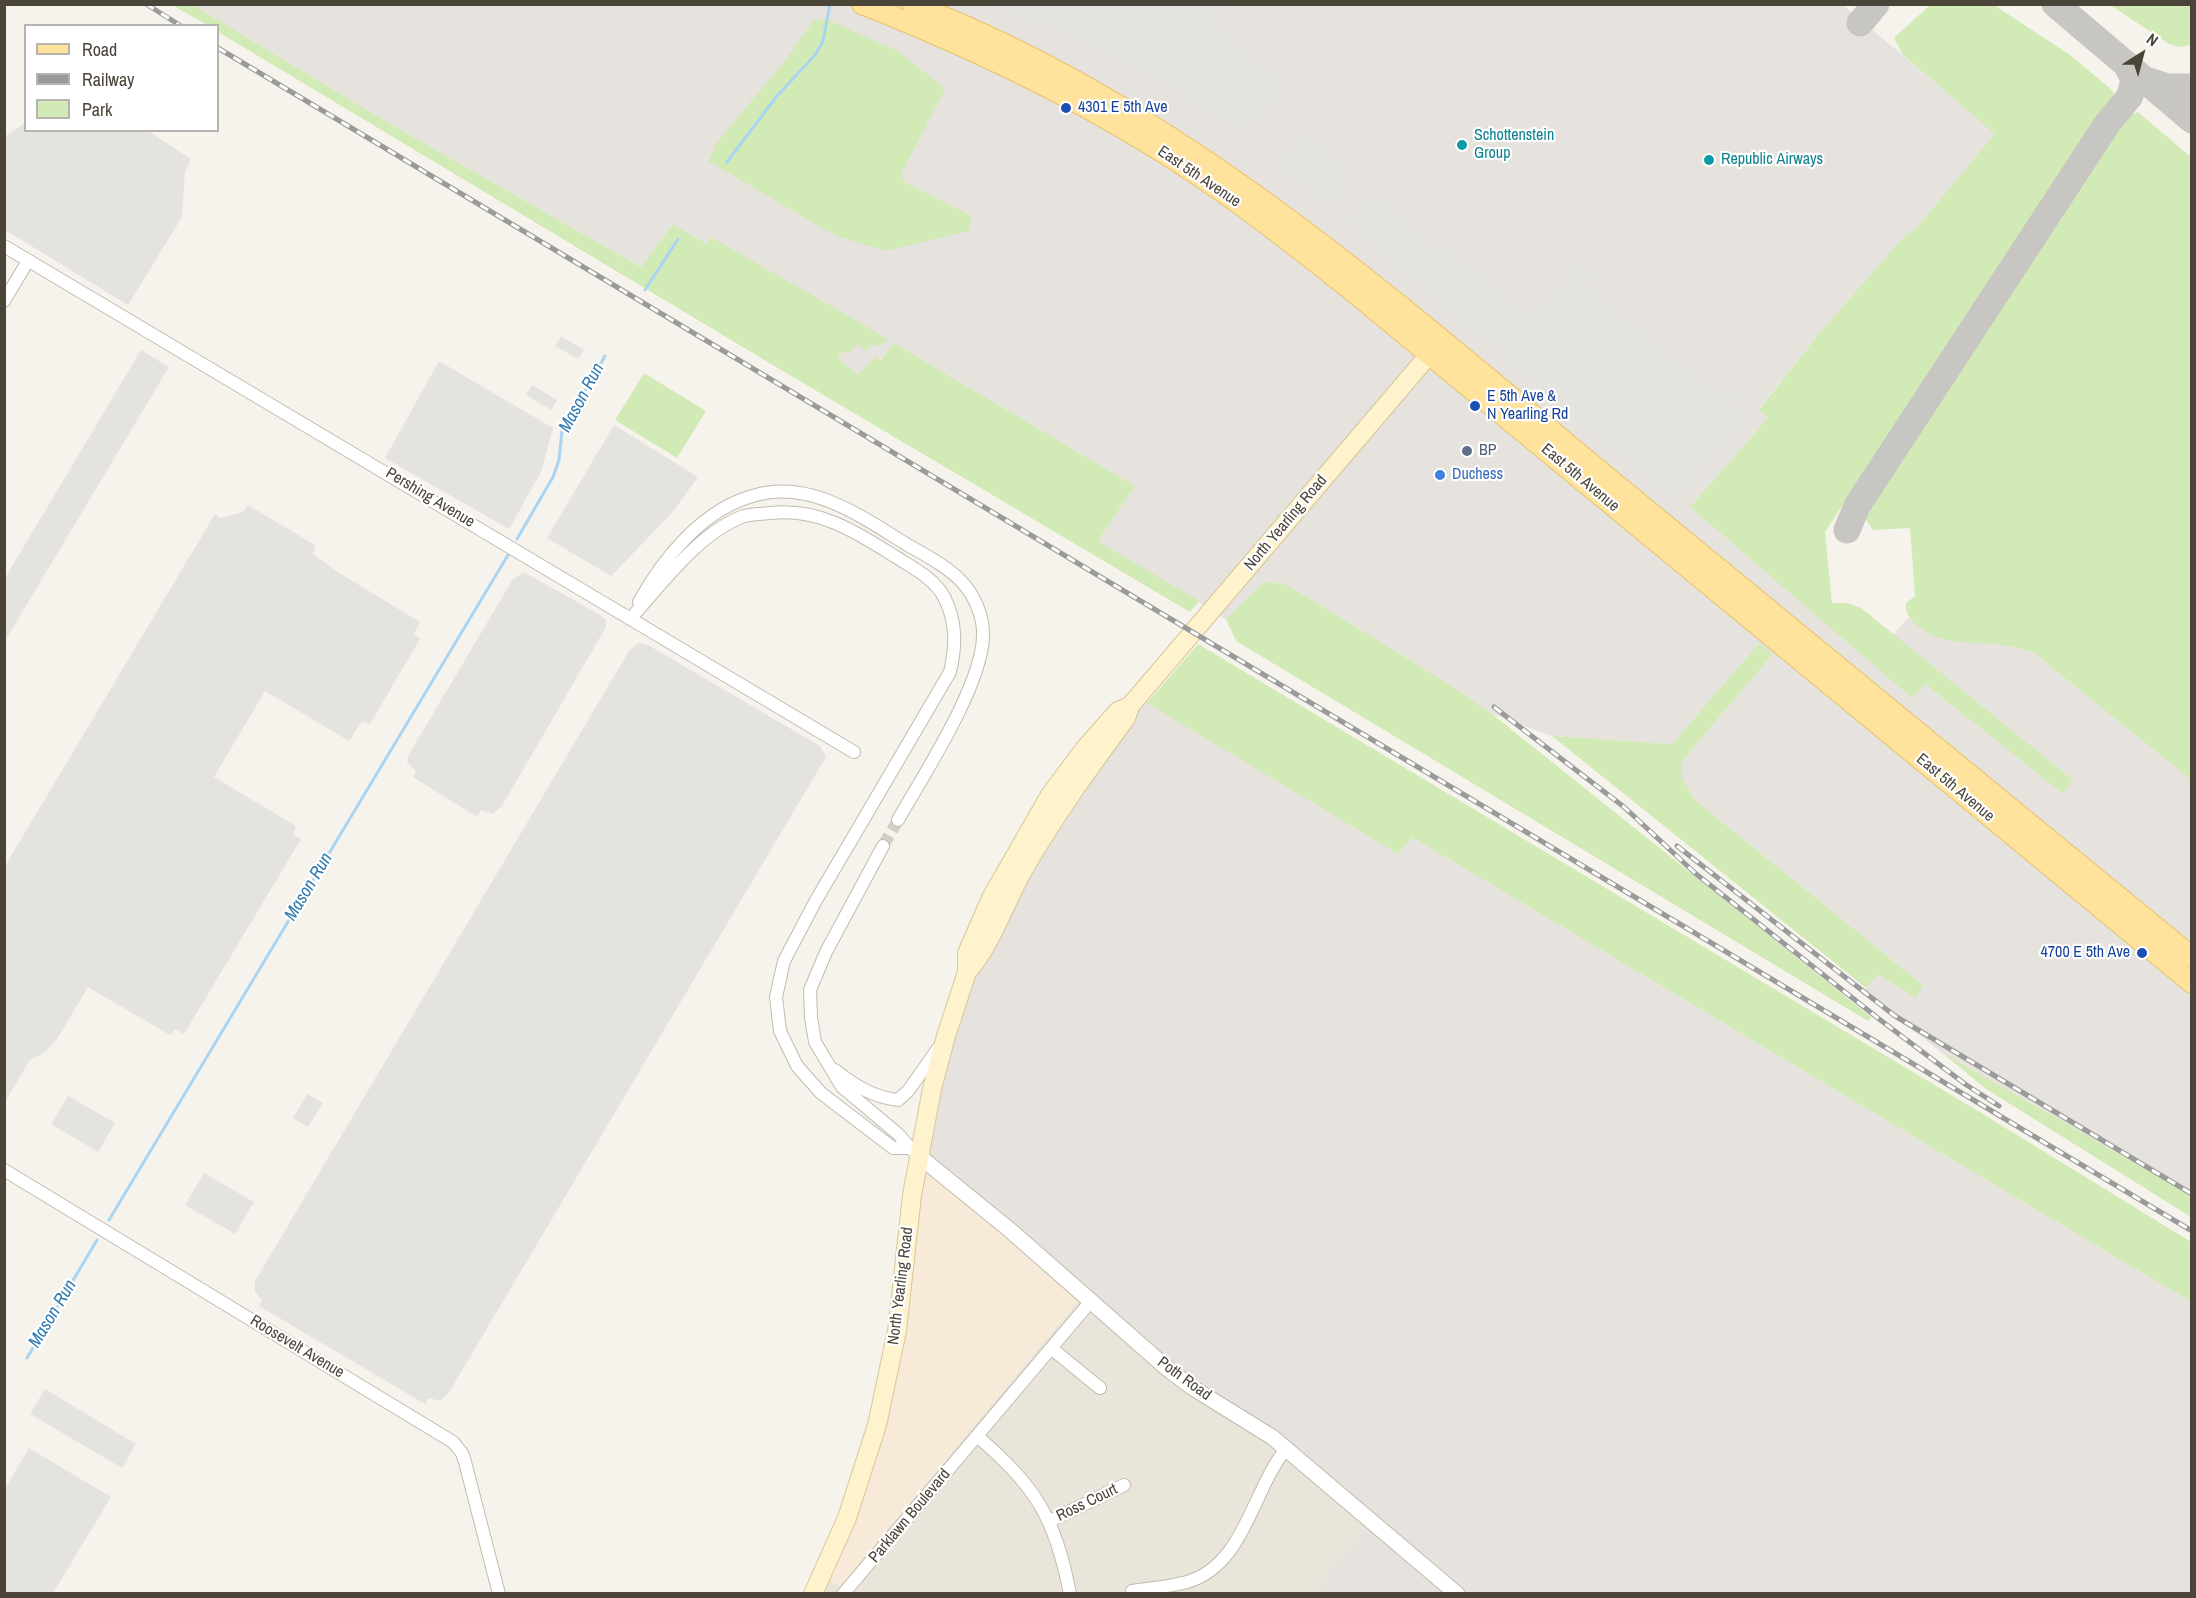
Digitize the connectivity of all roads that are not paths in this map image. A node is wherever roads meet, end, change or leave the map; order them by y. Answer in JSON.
{"nodes":[{"id":1,"x":862,"y":4,"type":"edge"},
{"id":2,"x":912,"y":4,"type":"edge"},
{"id":3,"x":4,"y":246,"type":"edge"},
{"id":4,"x":28,"y":261,"type":"junction"},
{"id":5,"x":4,"y":301,"type":"edge"},
{"id":6,"x":1436,"y":348,"type":"junction"},
{"id":7,"x":630,"y":619,"type":"junction"},
{"id":8,"x":854,"y":752,"type":"dead end"},
{"id":9,"x":898,"y":820,"type":"tunnel mouth"},
{"id":10,"x":883,"y":846,"type":"tunnel mouth"},
{"id":11,"x":2192,"y":957,"type":"edge"},
{"id":12,"x":2192,"y":983,"type":"edge"},
{"id":13,"x":946,"y":1036,"type":"junction"},
{"id":14,"x":829,"y":1065,"type":"junction"},
{"id":15,"x":914,"y":1152,"type":"junction"},
{"id":16,"x":4,"y":1170,"type":"edge"},
{"id":17,"x":1090,"y":1302,"type":"junction"},
{"id":18,"x":1051,"y":1348,"type":"junction"},
{"id":19,"x":1100,"y":1388,"type":"dead end"},
{"id":20,"x":977,"y":1436,"type":"junction"},
{"id":21,"x":1286,"y":1449,"type":"junction"},
{"id":22,"x":1124,"y":1485,"type":"dead end"},
{"id":23,"x":1050,"y":1521,"type":"junction"},
{"id":24,"x":1132,"y":1591,"type":"dead end"},
{"id":25,"x":499,"y":1593,"type":"edge"},
{"id":26,"x":815,"y":1593,"type":"edge"},
{"id":27,"x":843,"y":1593,"type":"edge"},
{"id":28,"x":1070,"y":1593,"type":"edge"},
{"id":29,"x":1457,"y":1593,"type":"edge"}],
"edges":[{"from":1,"to":6,"type":"main road","name":"East 5th Avenue"},
{"from":2,"to":6,"type":"main road","name":"East 5th Avenue"},
{"from":3,"to":4,"type":"street","name":"Pershing Avenue"},
{"from":4,"to":5,"type":"street"},
{"from":4,"to":7,"type":"street","name":"Pershing Avenue"},
{"from":6,"to":11,"type":"main road","name":"East 5th Avenue"},
{"from":6,"to":12,"type":"main road","name":"East 5th Avenue"},
{"from":6,"to":13,"type":"main road","name":"North Yearling Road"},
{"from":7,"to":8,"type":"street","name":"Pershing Avenue"},
{"from":7,"to":9,"type":"street"},
{"from":7,"to":15,"type":"street"},
{"from":10,"to":14,"type":"street"},
{"from":13,"to":14,"type":"street"},
{"from":13,"to":15,"type":"main road","name":"North Yearling Road"},
{"from":14,"to":15,"type":"street"},
{"from":15,"to":17,"type":"street","name":"Poth Road"},
{"from":15,"to":26,"type":"main road","name":"North Yearling Road"},
{"from":16,"to":25,"type":"street","name":"Roosevelt Avenue"},
{"from":17,"to":18,"type":"street","name":"Parklawn Boulevard"},
{"from":17,"to":21,"type":"street","name":"Poth Road"},
{"from":18,"to":19,"type":"street"},
{"from":18,"to":20,"type":"street","name":"Parklawn Boulevard"},
{"from":20,"to":23,"type":"street"},
{"from":20,"to":27,"type":"street","name":"Parklawn Boulevard"},
{"from":21,"to":24,"type":"street"},
{"from":21,"to":29,"type":"street","name":"Poth Road"},
{"from":22,"to":23,"type":"street","name":"Ross Court"},
{"from":23,"to":28,"type":"street"}]}
